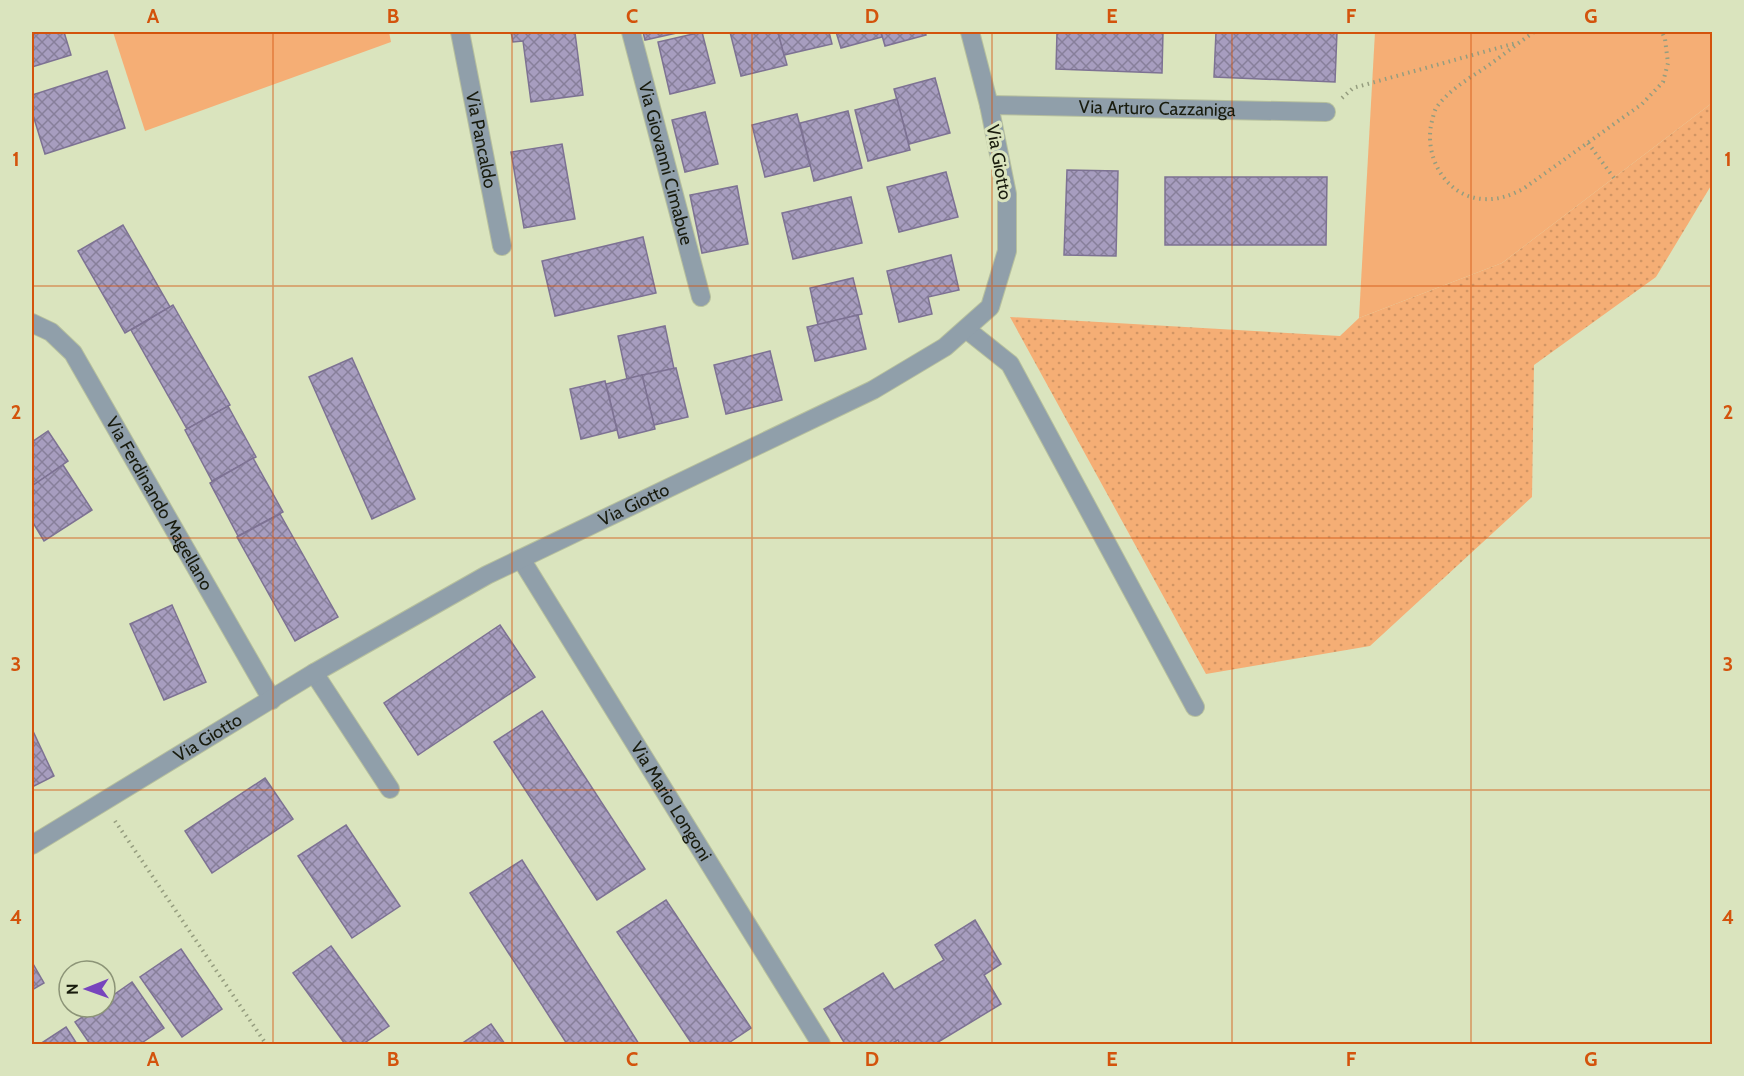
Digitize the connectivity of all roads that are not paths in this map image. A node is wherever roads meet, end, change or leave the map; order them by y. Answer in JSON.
{"nodes":[{"id":1,"x":460,"y":32,"type":"edge"},
{"id":2,"x":631,"y":32,"type":"edge"},
{"id":3,"x":970,"y":32,"type":"edge"},
{"id":4,"x":989,"y":105,"type":"junction"},
{"id":5,"x":1326,"y":112,"type":"road end"},
{"id":6,"x":502,"y":246,"type":"dead end"},
{"id":7,"x":701,"y":297,"type":"dead end"},
{"id":8,"x":32,"y":323,"type":"edge"},
{"id":9,"x":966,"y":329,"type":"junction"},
{"id":10,"x":521,"y":559,"type":"junction"},
{"id":11,"x":314,"y":673,"type":"junction"},
{"id":12,"x":272,"y":700,"type":"junction"},
{"id":13,"x":1195,"y":707,"type":"dead end"},
{"id":14,"x":390,"y":789,"type":"dead end"},
{"id":15,"x":32,"y":845,"type":"edge"},
{"id":16,"x":820,"y":1044,"type":"edge"}],
"edges":[{"from":1,"to":6,"type":"street","name":"Via Pancaldo"},
{"from":2,"to":7,"type":"street","name":"Via Giovanni Cimabue"},
{"from":3,"to":4,"type":"street","name":"Via Giotto"},
{"from":4,"to":5,"type":"street","name":"Via Arturo Cazzaniga"},
{"from":4,"to":9,"type":"street","name":"Via Giotto"},
{"from":8,"to":12,"type":"street","name":"Via Ferdinando Magellano"},
{"from":9,"to":10,"type":"street","name":"Via Giotto"},
{"from":9,"to":13,"type":"street"},
{"from":10,"to":11,"type":"street","name":"Via Giotto"},
{"from":10,"to":16,"type":"street","name":"Via Mario Longoni"},
{"from":11,"to":12,"type":"street","name":"Via Giotto"},
{"from":11,"to":14,"type":"street"},
{"from":12,"to":15,"type":"street","name":"Via Giotto"}]}
